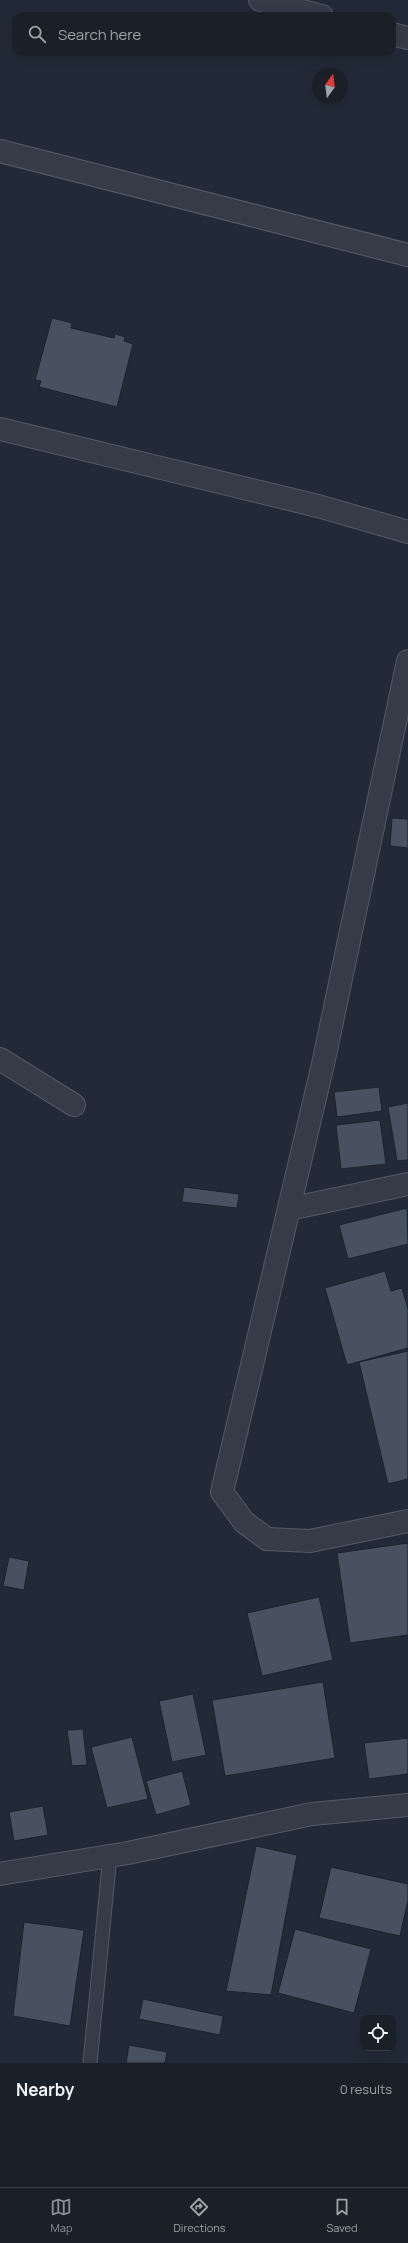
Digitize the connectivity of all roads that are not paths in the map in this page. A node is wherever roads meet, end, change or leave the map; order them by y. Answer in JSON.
{"nodes":[{"id":1,"x":260,"y":0,"type":"edge"},
{"id":2,"x":306,"y":12,"type":"edge"},
{"id":3,"x":396,"y":35,"type":"edge"},
{"id":4,"x":408,"y":38,"type":"edge"},
{"id":5,"x":0,"y":151,"type":"edge"},
{"id":6,"x":408,"y":255,"type":"edge"},
{"id":7,"x":0,"y":429,"type":"edge"},
{"id":8,"x":408,"y":532,"type":"edge"},
{"id":9,"x":408,"y":661,"type":"edge"},
{"id":10,"x":0,"y":1059,"type":"edge"},
{"id":11,"x":74,"y":1105,"type":"dead end"},
{"id":12,"x":408,"y":1184,"type":"edge"},
{"id":13,"x":289,"y":1209,"type":"junction"},
{"id":14,"x":408,"y":1522,"type":"edge"},
{"id":15,"x":408,"y":1805,"type":"edge"},
{"id":16,"x":110,"y":1856,"type":"junction"},
{"id":17,"x":0,"y":1874,"type":"edge"},
{"id":18,"x":90,"y":2063,"type":"edge"}],
"edges":[{"from":1,"to":2,"type":"street"},
{"from":3,"to":4,"type":"street"},
{"from":5,"to":6,"type":"street"},
{"from":7,"to":8,"type":"street"},
{"from":9,"to":13,"type":"street"},
{"from":10,"to":11,"type":"street"},
{"from":12,"to":13,"type":"street"},
{"from":13,"to":14,"type":"street"},
{"from":15,"to":16,"type":"street"},
{"from":16,"to":17,"type":"street"},
{"from":16,"to":18,"type":"lane"}]}
